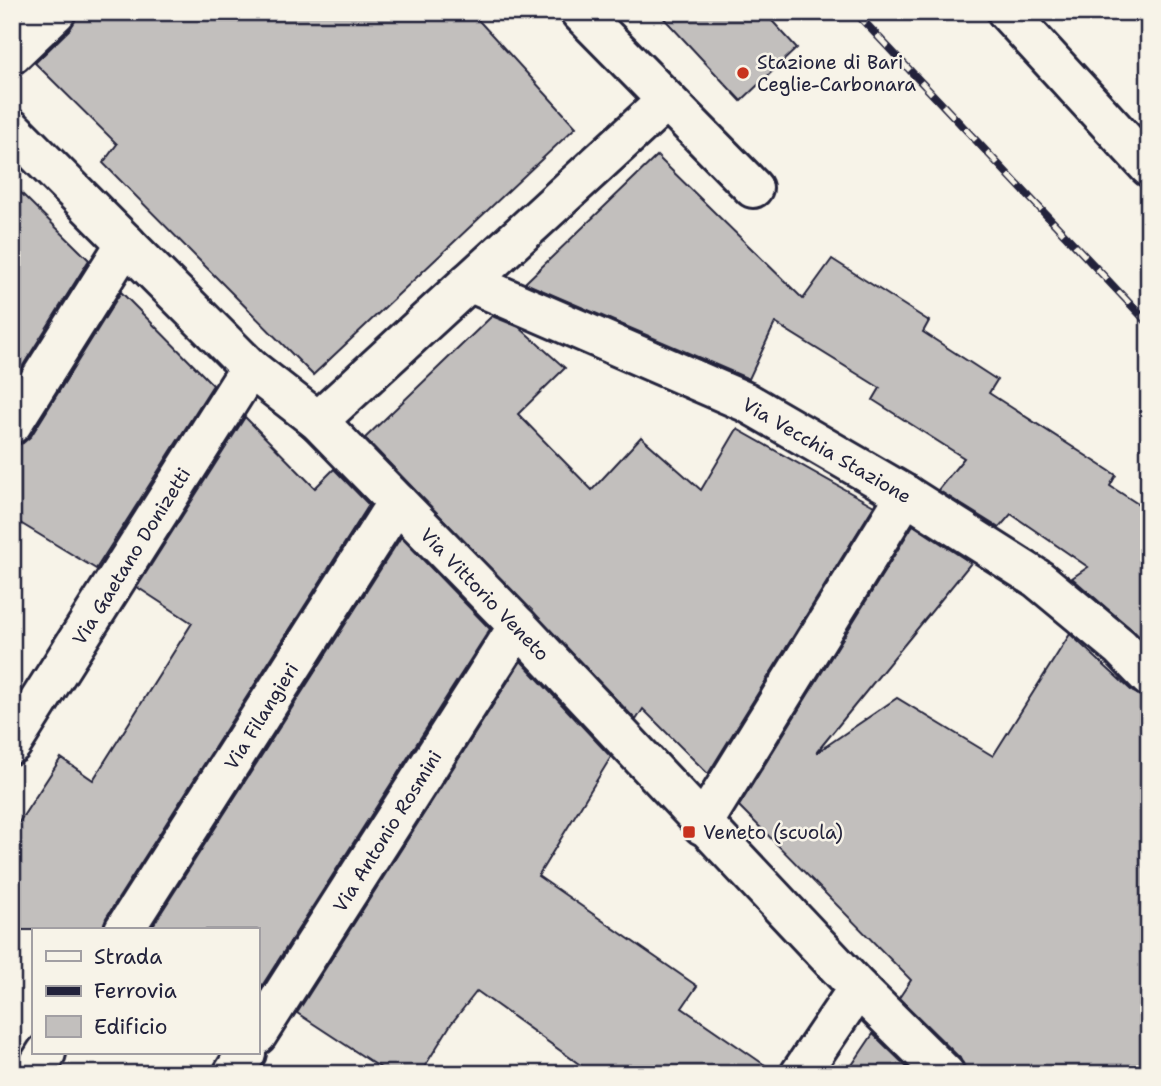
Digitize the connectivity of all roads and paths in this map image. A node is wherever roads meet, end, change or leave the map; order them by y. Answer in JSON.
{"nodes":[{"id":1,"x":56,"y":12,"type":"edge"},
{"id":2,"x":580,"y":12,"type":"edge"},
{"id":3,"x":1007,"y":12,"type":"edge"},
{"id":4,"x":12,"y":54,"type":"edge"},
{"id":5,"x":666,"y":101,"type":"junction"},
{"id":6,"x":12,"y":129,"type":"edge"},
{"id":7,"x":1149,"y":167,"type":"edge"},
{"id":8,"x":753,"y":188,"type":"dead end"},
{"id":9,"x":126,"y":243,"type":"junction"},
{"id":10,"x":469,"y":282,"type":"junction"},
{"id":11,"x":250,"y":368,"type":"junction"},
{"id":12,"x":318,"y":421,"type":"junction"},
{"id":13,"x":12,"y":424,"type":"edge"},
{"id":14,"x":906,"y":495,"type":"junction"},
{"id":15,"x":397,"y":502,"type":"junction"},
{"id":16,"x":518,"y":626,"type":"junction"},
{"id":17,"x":1149,"y":677,"type":"edge"},
{"id":18,"x":12,"y":744,"type":"edge"},
{"id":19,"x":702,"y":825,"type":"junction"},
{"id":20,"x":125,"y":928,"type":"edge"},
{"id":21,"x":858,"y":988,"type":"junction"},
{"id":22,"x":259,"y":1032,"type":"edge"},
{"id":23,"x":45,"y":1054,"type":"edge"},
{"id":24,"x":245,"y":1054,"type":"edge"},
{"id":25,"x":33,"y":1074,"type":"edge"},
{"id":26,"x":233,"y":1074,"type":"edge"},
{"id":27,"x":800,"y":1074,"type":"edge"},
{"id":28,"x":944,"y":1074,"type":"edge"}],
"edges":[{"from":1,"to":4,"type":"street"},
{"from":2,"to":5,"type":"street"},
{"from":3,"to":7,"type":"street"},
{"from":5,"to":8,"type":"street"},
{"from":5,"to":10,"type":"street"},
{"from":6,"to":9,"type":"street","name":"Via Vittorio Veneto"},
{"from":9,"to":11,"type":"street","name":"Via Vittorio Veneto"},
{"from":9,"to":13,"type":"street"},
{"from":10,"to":12,"type":"street"},
{"from":10,"to":14,"type":"street","name":"Via Vecchia Stazione"},
{"from":11,"to":12,"type":"street","name":"Via Vittorio Veneto"},
{"from":11,"to":18,"type":"street","name":"Via Gaetano Donizetti"},
{"from":12,"to":15,"type":"street","name":"Via Vittorio Veneto"},
{"from":14,"to":17,"type":"street","name":"Via Vecchia Stazione"},
{"from":14,"to":19,"type":"street"},
{"from":15,"to":16,"type":"street","name":"Via Vittorio Veneto"},
{"from":15,"to":20,"type":"street","name":"Via Filangieri"},
{"from":16,"to":19,"type":"street","name":"Via Vittorio Veneto"},
{"from":16,"to":22,"type":"street","name":"Via Antonio Rosmini"},
{"from":19,"to":21,"type":"street","name":"Via Vittorio Veneto"},
{"from":21,"to":27,"type":"street"},
{"from":21,"to":28,"type":"street","name":"Via Vittorio Veneto"},
{"from":23,"to":25,"type":"street"},
{"from":24,"to":26,"type":"street"}]}
